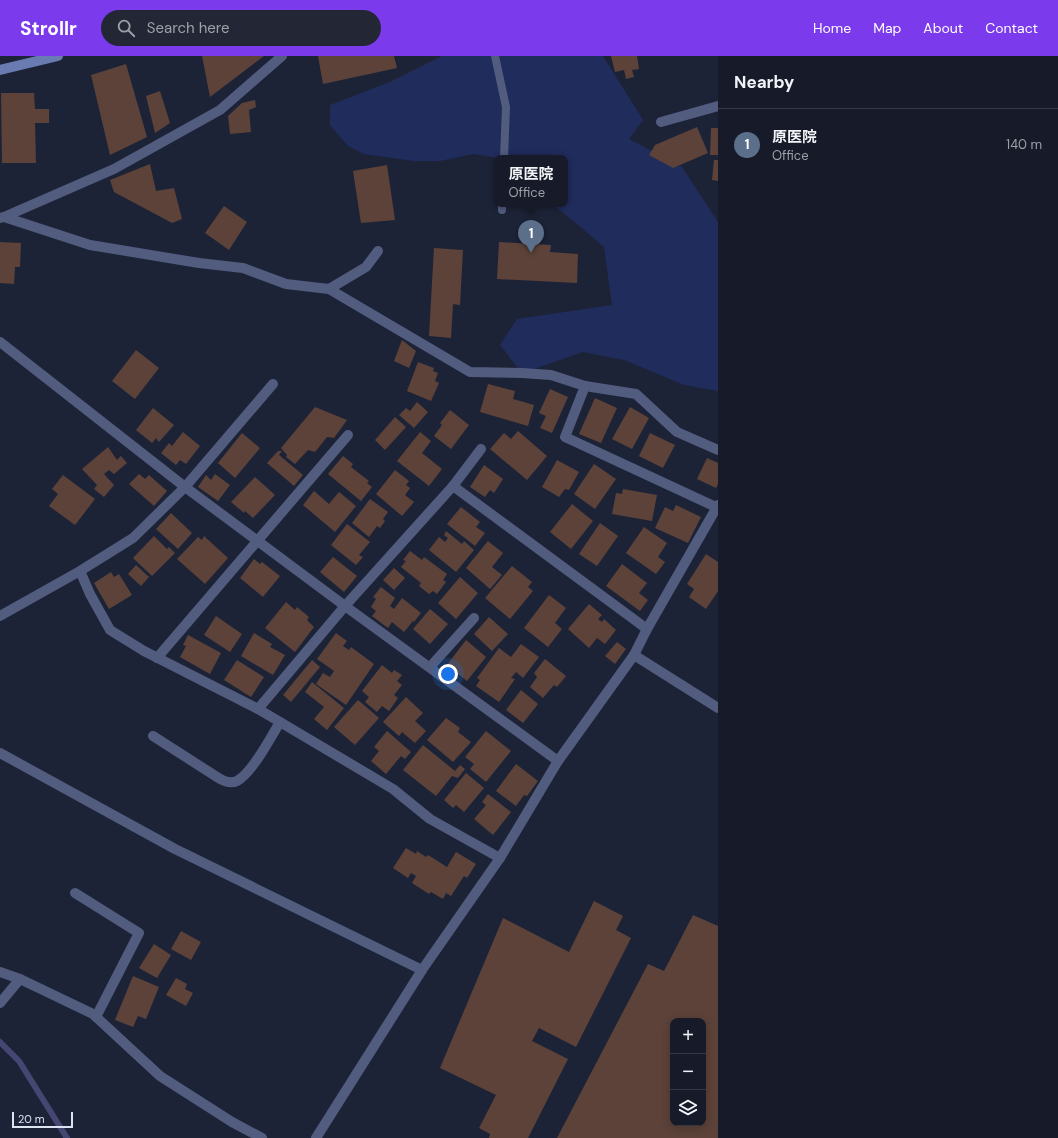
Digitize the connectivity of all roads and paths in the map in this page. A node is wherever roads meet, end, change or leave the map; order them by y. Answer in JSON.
{"nodes":[{"id":1,"x":58,"y":56,"type":"edge"},
{"id":2,"x":282,"y":56,"type":"edge"},
{"id":3,"x":495,"y":56,"type":"edge"},
{"id":4,"x":0,"y":70,"type":"edge"},
{"id":5,"x":718,"y":106,"type":"edge"},
{"id":6,"x":661,"y":122,"type":"dead end"},
{"id":7,"x":504,"y":155,"type":"edge"},
{"id":8,"x":2,"y":217,"type":"edge"},
{"id":9,"x":378,"y":251,"type":"dead end"},
{"id":10,"x":329,"y":289,"type":"junction"},
{"id":11,"x":0,"y":342,"type":"edge"},
{"id":12,"x":273,"y":384,"type":"dead end"},
{"id":13,"x":585,"y":386,"type":"junction"},
{"id":14,"x":348,"y":435,"type":"dead end"},
{"id":15,"x":481,"y":449,"type":"dead end"},
{"id":16,"x":718,"y":450,"type":"edge"},
{"id":17,"x":452,"y":486,"type":"junction"},
{"id":18,"x":185,"y":487,"type":"junction"},
{"id":19,"x":717,"y":506,"type":"edge"},
{"id":20,"x":258,"y":541,"type":"junction"},
{"id":21,"x":80,"y":571,"type":"junction"},
{"id":22,"x":346,"y":606,"type":"junction"},
{"id":23,"x":0,"y":616,"type":"edge"},
{"id":24,"x":474,"y":618,"type":"dead end"},
{"id":25,"x":647,"y":629,"type":"junction"},
{"id":26,"x":634,"y":656,"type":"junction"},
{"id":27,"x":157,"y":658,"type":"junction"},
{"id":28,"x":430,"y":667,"type":"junction"},
{"id":29,"x":718,"y":708,"type":"edge"},
{"id":30,"x":258,"y":710,"type":"junction"},
{"id":31,"x":280,"y":722,"type":"junction"},
{"id":32,"x":152,"y":736,"type":"dead end"},
{"id":33,"x":0,"y":753,"type":"edge"},
{"id":34,"x":558,"y":760,"type":"junction"},
{"id":35,"x":500,"y":858,"type":"junction"},
{"id":36,"x":75,"y":893,"type":"dead end"},
{"id":37,"x":422,"y":970,"type":"junction"},
{"id":38,"x":0,"y":972,"type":"edge"},
{"id":39,"x":20,"y":979,"type":"junction"},
{"id":40,"x":0,"y":1003,"type":"edge"},
{"id":41,"x":96,"y":1016,"type":"junction"},
{"id":42,"x":262,"y":1138,"type":"edge"},
{"id":43,"x":316,"y":1138,"type":"edge"}],
"edges":[{"from":1,"to":4,"type":"main road"},
{"from":2,"to":8,"type":"street"},
{"from":3,"to":7,"type":"lane"},
{"from":5,"to":6,"type":"street"},
{"from":8,"to":10,"type":"street"},
{"from":9,"to":10,"type":"street"},
{"from":10,"to":13,"type":"street"},
{"from":11,"to":18,"type":"street"},
{"from":12,"to":18,"type":"street"},
{"from":13,"to":16,"type":"street"},
{"from":13,"to":19,"type":"street"},
{"from":14,"to":20,"type":"street"},
{"from":15,"to":17,"type":"street"},
{"from":17,"to":22,"type":"street"},
{"from":17,"to":25,"type":"street"},
{"from":18,"to":20,"type":"street"},
{"from":18,"to":21,"type":"street"},
{"from":19,"to":25,"type":"street"},
{"from":20,"to":22,"type":"street"},
{"from":20,"to":27,"type":"street"},
{"from":21,"to":23,"type":"street"},
{"from":21,"to":27,"type":"street"},
{"from":22,"to":28,"type":"street"},
{"from":22,"to":30,"type":"street"},
{"from":24,"to":28,"type":"street"},
{"from":25,"to":26,"type":"street"},
{"from":26,"to":29,"type":"street"},
{"from":26,"to":34,"type":"street"},
{"from":27,"to":30,"type":"street"},
{"from":28,"to":34,"type":"street"},
{"from":30,"to":31,"type":"street"},
{"from":31,"to":32,"type":"street"},
{"from":31,"to":35,"type":"street"},
{"from":33,"to":37,"type":"street"},
{"from":34,"to":35,"type":"street"},
{"from":35,"to":37,"type":"street"},
{"from":36,"to":41,"type":"street"},
{"from":37,"to":43,"type":"street"},
{"from":38,"to":39,"type":"street"},
{"from":39,"to":40,"type":"street"},
{"from":39,"to":41,"type":"street"},
{"from":41,"to":42,"type":"street"}]}
